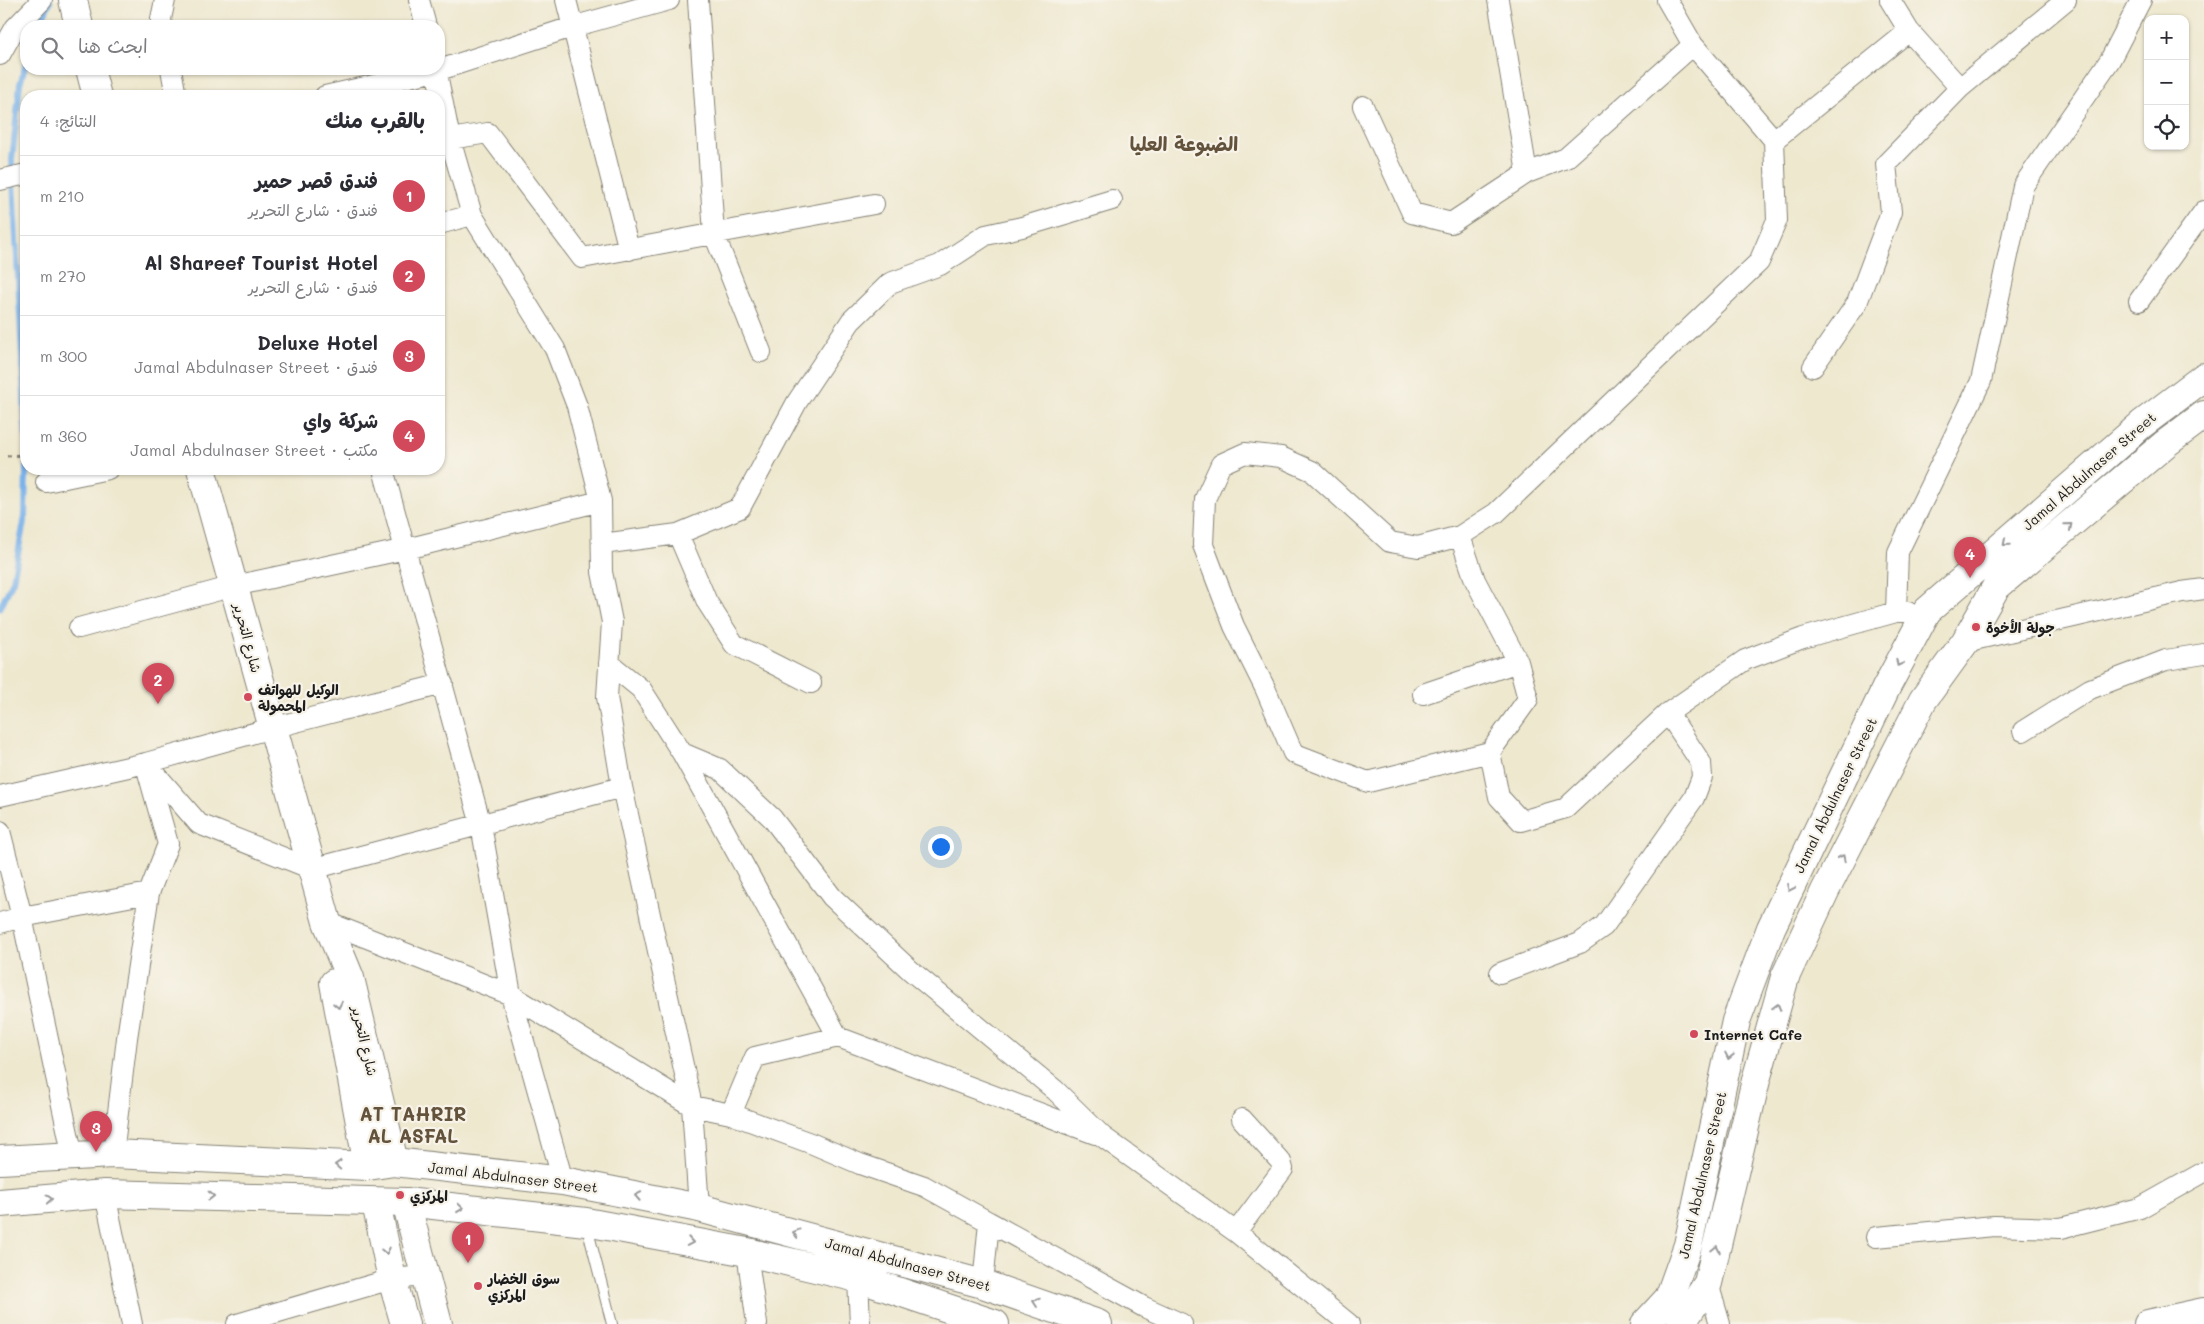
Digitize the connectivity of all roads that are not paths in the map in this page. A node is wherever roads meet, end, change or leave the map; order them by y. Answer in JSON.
{"nodes":[{"id":1,"x":42,"y":0,"type":"edge"},
{"id":2,"x":73,"y":0,"type":"edge"},
{"id":3,"x":165,"y":0,"type":"edge"},
{"id":4,"x":419,"y":0,"type":"edge"},
{"id":5,"x":566,"y":0,"type":"edge"},
{"id":6,"x":669,"y":0,"type":"edge"},
{"id":7,"x":698,"y":0,"type":"edge"},
{"id":8,"x":1498,"y":0,"type":"edge"},
{"id":9,"x":1667,"y":0,"type":"edge"},
{"id":10,"x":1890,"y":0,"type":"edge"},
{"id":11,"x":2066,"y":0,"type":"edge"},
{"id":12,"x":2141,"y":0,"type":"edge"},
{"id":13,"x":23,"y":20,"type":"edge"},
{"id":14,"x":78,"y":20,"type":"edge"},
{"id":15,"x":161,"y":20,"type":"edge"},
{"id":16,"x":424,"y":20,"type":"edge"},
{"id":17,"x":20,"y":23,"type":"edge"},
{"id":18,"x":572,"y":28,"type":"junction"},
{"id":19,"x":1909,"y":31,"type":"junction"},
{"id":20,"x":1693,"y":45,"type":"junction"},
{"id":21,"x":0,"y":55,"type":"edge"},
{"id":22,"x":445,"y":67,"type":"edge"},
{"id":23,"x":92,"y":75,"type":"edge"},
{"id":24,"x":171,"y":75,"type":"edge"},
{"id":25,"x":415,"y":75,"type":"edge"},
{"id":26,"x":437,"y":75,"type":"edge"},
{"id":27,"x":1960,"y":88,"type":"junction"},
{"id":28,"x":95,"y":90,"type":"edge"},
{"id":29,"x":175,"y":90,"type":"edge"},
{"id":30,"x":351,"y":90,"type":"edge"},
{"id":31,"x":440,"y":90,"type":"edge"},
{"id":32,"x":1363,"y":106,"type":"dead end"},
{"id":33,"x":445,"y":114,"type":"edge"},
{"id":34,"x":450,"y":139,"type":"junction"},
{"id":35,"x":1774,"y":140,"type":"junction"},
{"id":36,"x":1527,"y":173,"type":"junction"},
{"id":37,"x":20,"y":175,"type":"edge"},
{"id":38,"x":0,"y":180,"type":"edge"},
{"id":39,"x":1112,"y":200,"type":"dead end"},
{"id":40,"x":874,"y":204,"type":"dead end"},
{"id":41,"x":2204,"y":211,"type":"edge"},
{"id":42,"x":472,"y":216,"type":"junction"},
{"id":43,"x":445,"y":223,"type":"edge"},
{"id":44,"x":714,"y":234,"type":"junction"},
{"id":45,"x":629,"y":250,"type":"junction"},
{"id":46,"x":2139,"y":301,"type":"dead end"},
{"id":47,"x":761,"y":352,"type":"dead end"},
{"id":48,"x":1813,"y":367,"type":"dead end"},
{"id":49,"x":2204,"y":377,"type":"edge"},
{"id":50,"x":2204,"y":414,"type":"edge"},
{"id":51,"x":79,"y":475,"type":"edge"},
{"id":52,"x":203,"y":475,"type":"edge"},
{"id":53,"x":385,"y":475,"type":"edge"},
{"id":54,"x":46,"y":482,"type":"dead end"},
{"id":55,"x":601,"y":501,"type":"junction"},
{"id":56,"x":678,"y":534,"type":"junction"},
{"id":57,"x":1460,"y":536,"type":"junction"},
{"id":58,"x":602,"y":544,"type":"junction"},
{"id":59,"x":406,"y":549,"type":"junction"},
{"id":60,"x":234,"y":586,"type":"junction"},
{"id":61,"x":2204,"y":589,"type":"edge"},
{"id":62,"x":1896,"y":612,"type":"junction"},
{"id":63,"x":1927,"y":612,"type":"junction"},
{"id":64,"x":79,"y":628,"type":"dead end"},
{"id":65,"x":1965,"y":642,"type":"junction"},
{"id":66,"x":2204,"y":654,"type":"edge"},
{"id":67,"x":1518,"y":662,"type":"junction"},
{"id":68,"x":609,"y":663,"type":"junction"},
{"id":69,"x":811,"y":683,"type":"dead end"},
{"id":70,"x":443,"y":684,"type":"junction"},
{"id":71,"x":1423,"y":694,"type":"dead end"},
{"id":72,"x":1668,"y":713,"type":"junction"},
{"id":73,"x":272,"y":728,"type":"junction"},
{"id":74,"x":2024,"y":730,"type":"dead end"},
{"id":75,"x":1490,"y":752,"type":"junction"},
{"id":76,"x":682,"y":753,"type":"junction"},
{"id":77,"x":146,"y":763,"type":"junction"},
{"id":78,"x":622,"y":787,"type":"junction"},
{"id":79,"x":0,"y":796,"type":"edge"},
{"id":80,"x":481,"y":825,"type":"junction"},
{"id":81,"x":0,"y":831,"type":"edge"},
{"id":82,"x":312,"y":869,"type":"junction"},
{"id":83,"x":149,"y":893,"type":"junction"},
{"id":84,"x":22,"y":917,"type":"junction"},
{"id":85,"x":327,"y":922,"type":"junction"},
{"id":86,"x":0,"y":924,"type":"edge"},
{"id":87,"x":1500,"y":973,"type":"dead end"},
{"id":88,"x":511,"y":995,"type":"junction"},
{"id":89,"x":838,"y":1037,"type":"junction"},
{"id":90,"x":692,"y":1106,"type":"junction"},
{"id":91,"x":731,"y":1114,"type":"junction"},
{"id":92,"x":1242,"y":1119,"type":"dead end"},
{"id":93,"x":1103,"y":1137,"type":"junction"},
{"id":94,"x":113,"y":1154,"type":"junction"},
{"id":95,"x":73,"y":1158,"type":"junction"},
{"id":96,"x":0,"y":1160,"type":"edge"},
{"id":97,"x":381,"y":1164,"type":"junction"},
{"id":98,"x":2204,"y":1172,"type":"edge"},
{"id":99,"x":563,"y":1181,"type":"junction"},
{"id":100,"x":105,"y":1194,"type":"junction"},
{"id":101,"x":406,"y":1202,"type":"junction"},
{"id":102,"x":0,"y":1203,"type":"edge"},
{"id":103,"x":376,"y":1203,"type":"junction"},
{"id":104,"x":699,"y":1208,"type":"junction"},
{"id":105,"x":586,"y":1222,"type":"junction"},
{"id":106,"x":989,"y":1222,"type":"junction"},
{"id":107,"x":1236,"y":1232,"type":"junction"},
{"id":108,"x":1876,"y":1237,"type":"dead end"},
{"id":109,"x":747,"y":1252,"type":"junction"},
{"id":110,"x":425,"y":1276,"type":"junction"},
{"id":111,"x":858,"y":1278,"type":"junction"},
{"id":112,"x":392,"y":1279,"type":"junction"},
{"id":113,"x":1708,"y":1283,"type":"junction"},
{"id":114,"x":983,"y":1284,"type":"junction"},
{"id":115,"x":2204,"y":1312,"type":"edge"},
{"id":116,"x":132,"y":1324,"type":"edge"},
{"id":117,"x":237,"y":1324,"type":"edge"},
{"id":118,"x":405,"y":1324,"type":"edge"},
{"id":119,"x":438,"y":1324,"type":"edge"},
{"id":120,"x":612,"y":1324,"type":"edge"},
{"id":121,"x":756,"y":1324,"type":"edge"},
{"id":122,"x":860,"y":1324,"type":"edge"},
{"id":123,"x":995,"y":1324,"type":"edge"},
{"id":124,"x":1098,"y":1324,"type":"edge"},
{"id":125,"x":1182,"y":1324,"type":"edge"},
{"id":126,"x":1348,"y":1324,"type":"edge"},
{"id":127,"x":1645,"y":1324,"type":"edge"},
{"id":128,"x":1681,"y":1324,"type":"edge"},
{"id":129,"x":1720,"y":1324,"type":"edge"},
{"id":130,"x":2148,"y":1324,"type":"edge"}],
"edges":[{"from":1,"to":13,"type":"street"},
{"from":2,"to":14,"type":"main road"},
{"from":3,"to":15,"type":"street"},
{"from":4,"to":16,"type":"street"},
{"from":5,"to":18,"type":"street"},
{"from":6,"to":18,"type":"street"},
{"from":7,"to":44,"type":"street"},
{"from":8,"to":36,"type":"street"},
{"from":9,"to":20,"type":"street"},
{"from":10,"to":19,"type":"street"},
{"from":11,"to":27,"type":"street"},
{"from":12,"to":62,"type":"street"},
{"from":17,"to":21,"type":"street"},
{"from":18,"to":22,"type":"street"},
{"from":18,"to":45,"type":"street"},
{"from":19,"to":27,"type":"street"},
{"from":19,"to":35,"type":"street"},
{"from":20,"to":35,"type":"street"},
{"from":20,"to":36,"type":"street"},
{"from":23,"to":28,"type":"main road"},
{"from":24,"to":29,"type":"street"},
{"from":25,"to":30,"type":"street"},
{"from":26,"to":31,"type":"street"},
{"from":27,"to":48,"type":"street"},
{"from":32,"to":36,"type":"street"},
{"from":33,"to":34,"type":"street"},
{"from":34,"to":42,"type":"street"},
{"from":34,"to":45,"type":"street"},
{"from":35,"to":57,"type":"street"},
{"from":37,"to":38,"type":"street"},
{"from":39,"to":56,"type":"street"},
{"from":40,"to":44,"type":"street"},
{"from":41,"to":46,"type":"street"},
{"from":42,"to":43,"type":"street"},
{"from":42,"to":55,"type":"street"},
{"from":44,"to":45,"type":"street"},
{"from":44,"to":47,"type":"street"},
{"from":49,"to":63,"type":"main road","name":"Jamal Abdulnaser Street","one_way":true},
{"from":65,"to":50,"type":"main road","name":"Jamal Abdulnaser Street","one_way":true},
{"from":51,"to":54,"type":"street"},
{"from":52,"to":60,"type":"main road","name":"شارع التحرير"},
{"from":53,"to":59,"type":"street"},
{"from":55,"to":58,"type":"street"},
{"from":55,"to":59,"type":"street"},
{"from":56,"to":58,"type":"street"},
{"from":56,"to":69,"type":"street"},
{"from":57,"to":67,"type":"street"},
{"from":57,"to":75,"type":"street"},
{"from":58,"to":68,"type":"street"},
{"from":59,"to":60,"type":"street"},
{"from":59,"to":70,"type":"street"},
{"from":60,"to":64,"type":"street"},
{"from":60,"to":73,"type":"main road","name":"شارع التحرير"},
{"from":61,"to":65,"type":"street"},
{"from":62,"to":63,"type":"street"},
{"from":62,"to":72,"type":"street"},
{"from":63,"to":65,"type":"main road"},
{"from":63,"to":127,"type":"main road","name":"Jamal Abdulnaser Street","one_way":true},
{"from":113,"to":65,"type":"main road","name":"Jamal Abdulnaser Street","one_way":true},
{"from":66,"to":74,"type":"street"},
{"from":67,"to":71,"type":"street"},
{"from":67,"to":75,"type":"street"},
{"from":68,"to":76,"type":"street"},
{"from":68,"to":78,"type":"street"},
{"from":70,"to":73,"type":"street"},
{"from":70,"to":80,"type":"street"},
{"from":72,"to":75,"type":"street"},
{"from":72,"to":87,"type":"street"},
{"from":73,"to":77,"type":"street"},
{"from":73,"to":82,"type":"main road","name":"شارع التحرير"},
{"from":76,"to":89,"type":"street"},
{"from":76,"to":93,"type":"street"},
{"from":77,"to":79,"type":"street"},
{"from":77,"to":82,"type":"street"},
{"from":77,"to":83,"type":"street"},
{"from":78,"to":80,"type":"street"},
{"from":78,"to":90,"type":"street"},
{"from":80,"to":82,"type":"street"},
{"from":80,"to":88,"type":"street"},
{"from":81,"to":84,"type":"street"},
{"from":82,"to":85,"type":"main road","name":"شارع التحرير"},
{"from":83,"to":84,"type":"street"},
{"from":83,"to":94,"type":"street"},
{"from":84,"to":86,"type":"street"},
{"from":84,"to":95,"type":"street"},
{"from":85,"to":88,"type":"street"},
{"from":85,"to":97,"type":"main road","name":"شارع التحرير"},
{"from":88,"to":90,"type":"street"},
{"from":88,"to":99,"type":"street"},
{"from":89,"to":91,"type":"street"},
{"from":89,"to":93,"type":"street"},
{"from":90,"to":91,"type":"street"},
{"from":90,"to":104,"type":"street"},
{"from":91,"to":106,"type":"street"},
{"from":92,"to":107,"type":"street"},
{"from":93,"to":107,"type":"street"},
{"from":94,"to":95,"type":"main road","name":"Jamal Abdulnaser Street"},
{"from":97,"to":94,"type":"main road","name":"Jamal Abdulnaser Street","one_way":true},
{"from":95,"to":96,"type":"main road","name":"Jamal Abdulnaser Street"},
{"from":97,"to":99,"type":"main road","name":"Jamal Abdulnaser Street"},
{"from":98,"to":108,"type":"street"},
{"from":104,"to":99,"type":"main road","name":"Jamal Abdulnaser Street","one_way":true},
{"from":102,"to":100,"type":"main road","name":"Jamal Abdulnaser Street","one_way":true},
{"from":100,"to":103,"type":"main road","name":"Jamal Abdulnaser Street","one_way":true},
{"from":100,"to":116,"type":"street"},
{"from":101,"to":103,"type":"main road","name":"Jamal Abdulnaser Street"},
{"from":101,"to":105,"type":"main road","name":"Jamal Abdulnaser Street","one_way":true},
{"from":101,"to":110,"type":"main road"},
{"from":103,"to":112,"type":"main road","one_way":true},
{"from":114,"to":104,"type":"main road","name":"Jamal Abdulnaser Street","one_way":true},
{"from":105,"to":109,"type":"main road","name":"Jamal Abdulnaser Street","one_way":true},
{"from":105,"to":120,"type":"lane"},
{"from":106,"to":114,"type":"street"},
{"from":106,"to":125,"type":"street"},
{"from":107,"to":126,"type":"street"},
{"from":109,"to":111,"type":"main road","name":"Jamal Abdulnaser Street"},
{"from":109,"to":121,"type":"street"},
{"from":110,"to":112,"type":"street"},
{"from":110,"to":119,"type":"main road"},
{"from":111,"to":122,"type":"street"},
{"from":111,"to":123,"type":"main road","name":"Jamal Abdulnaser Street"},
{"from":112,"to":117,"type":"street"},
{"from":112,"to":118,"type":"main road"},
{"from":113,"to":128,"type":"main road","name":"Jamal Abdulnaser Street"},
{"from":113,"to":129,"type":"street"},
{"from":124,"to":114,"type":"main road","name":"Jamal Abdulnaser Street","one_way":true},
{"from":115,"to":130,"type":"main road"}]}
